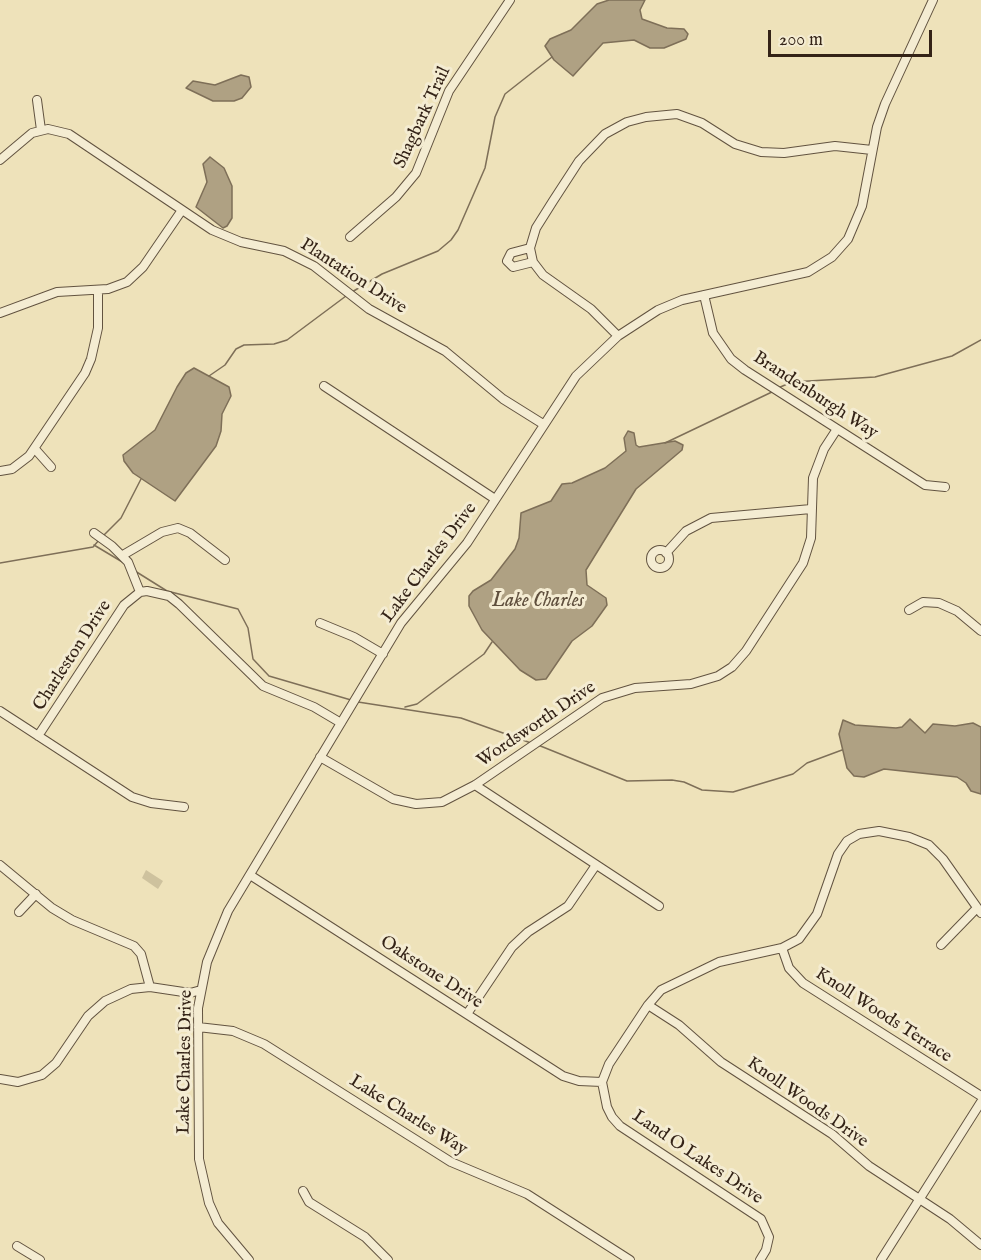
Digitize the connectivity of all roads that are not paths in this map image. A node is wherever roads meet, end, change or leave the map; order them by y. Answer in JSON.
{"nodes":[{"id":1,"x":510,"y":0,"type":"edge"},
{"id":2,"x":933,"y":0,"type":"edge"},
{"id":3,"x":34,"y":101,"type":"dead end"},
{"id":4,"x":41,"y":130,"type":"junction"},
{"id":5,"x":872,"y":150,"type":"junction"},
{"id":6,"x":0,"y":160,"type":"edge"},
{"id":7,"x":182,"y":210,"type":"junction"},
{"id":8,"x":350,"y":237,"type":"dead end"},
{"id":9,"x":530,"y":248,"type":"junction"},
{"id":10,"x":534,"y":262,"type":"junction"},
{"id":11,"x":98,"y":290,"type":"junction"},
{"id":12,"x":704,"y":295,"type":"junction"},
{"id":13,"x":0,"y":313,"type":"edge"},
{"id":14,"x":618,"y":336,"type":"junction"},
{"id":15,"x":324,"y":386,"type":"dead end"},
{"id":16,"x":543,"y":424,"type":"junction"},
{"id":17,"x":837,"y":429,"type":"junction"},
{"id":18,"x":35,"y":449,"type":"junction"},
{"id":19,"x":51,"y":467,"type":"dead end"},
{"id":20,"x":0,"y":471,"type":"edge"},
{"id":21,"x":945,"y":487,"type":"dead end"},
{"id":22,"x":495,"y":499,"type":"junction"},
{"id":23,"x":812,"y":509,"type":"junction"},
{"id":24,"x":94,"y":533,"type":"dead end"},
{"id":25,"x":666,"y":553,"type":"dead end"},
{"id":26,"x":123,"y":555,"type":"junction"},
{"id":27,"x":225,"y":560,"type":"dead end"},
{"id":28,"x":140,"y":592,"type":"junction"},
{"id":29,"x":909,"y":610,"type":"dead end"},
{"id":30,"x":320,"y":623,"type":"dead end"},
{"id":31,"x":981,"y":631,"type":"edge"},
{"id":32,"x":383,"y":654,"type":"junction"},
{"id":33,"x":0,"y":711,"type":"edge"},
{"id":34,"x":341,"y":723,"type":"junction"},
{"id":35,"x":38,"y":736,"type":"junction"},
{"id":36,"x":320,"y":757,"type":"junction"},
{"id":37,"x":475,"y":785,"type":"junction"},
{"id":38,"x":184,"y":807,"type":"dead end"},
{"id":39,"x":0,"y":865,"type":"edge"},
{"id":40,"x":596,"y":865,"type":"junction"},
{"id":41,"x":250,"y":875,"type":"junction"},
{"id":42,"x":36,"y":894,"type":"junction"},
{"id":43,"x":659,"y":906,"type":"dead end"},
{"id":44,"x":979,"y":911,"type":"edge"},
{"id":45,"x":19,"y":912,"type":"dead end"},
{"id":46,"x":941,"y":945,"type":"dead end"},
{"id":47,"x":782,"y":948,"type":"junction"},
{"id":48,"x":150,"y":987,"type":"junction"},
{"id":49,"x":201,"y":990,"type":"junction"},
{"id":50,"x":648,"y":1005,"type":"junction"},
{"id":51,"x":467,"y":1014,"type":"junction"},
{"id":52,"x":198,"y":1027,"type":"junction"},
{"id":53,"x":0,"y":1079,"type":"edge"},
{"id":54,"x":602,"y":1082,"type":"junction"},
{"id":55,"x":981,"y":1096,"type":"edge"},
{"id":56,"x":981,"y":1102,"type":"edge"},
{"id":57,"x":303,"y":1191,"type":"dead end"},
{"id":58,"x":920,"y":1200,"type":"junction"},
{"id":59,"x":981,"y":1245,"type":"edge"},
{"id":60,"x":17,"y":1246,"type":"dead end"},
{"id":61,"x":40,"y":1260,"type":"edge"},
{"id":62,"x":249,"y":1260,"type":"edge"},
{"id":63,"x":388,"y":1260,"type":"edge"},
{"id":64,"x":630,"y":1260,"type":"edge"},
{"id":65,"x":760,"y":1260,"type":"edge"},
{"id":66,"x":882,"y":1260,"type":"edge"}],
"edges":[{"from":1,"to":8,"type":"street","name":"Shagbark Trail"},
{"from":2,"to":5,"type":"street","name":"Lake Charles Drive"},
{"from":3,"to":4,"type":"street"},
{"from":4,"to":6,"type":"street"},
{"from":4,"to":7,"type":"street","name":"Plantation Drive"},
{"from":5,"to":9,"type":"street"},
{"from":5,"to":12,"type":"street","name":"Lake Charles Drive"},
{"from":7,"to":11,"type":"street"},
{"from":7,"to":16,"type":"street","name":"Plantation Drive"},
{"from":9,"to":10,"type":"street"},
{"from":9,"to":10,"type":"street"},
{"from":10,"to":14,"type":"street"},
{"from":11,"to":13,"type":"street"},
{"from":11,"to":18,"type":"street"},
{"from":12,"to":14,"type":"street","name":"Lake Charles Drive"},
{"from":12,"to":17,"type":"street","name":"Brandenburgh Way"},
{"from":14,"to":16,"type":"street","name":"Lake Charles Drive"},
{"from":15,"to":22,"type":"street"},
{"from":16,"to":22,"type":"street","name":"Lake Charles Drive"},
{"from":17,"to":21,"type":"street","name":"Brandenburgh Way"},
{"from":17,"to":23,"type":"street","name":"Wordsworth Drive"},
{"from":18,"to":19,"type":"street"},
{"from":18,"to":20,"type":"street"},
{"from":22,"to":32,"type":"street","name":"Lake Charles Drive"},
{"from":23,"to":25,"type":"street"},
{"from":23,"to":37,"type":"street","name":"Wordsworth Drive"},
{"from":24,"to":26,"type":"street"},
{"from":26,"to":27,"type":"street"},
{"from":26,"to":28,"type":"street"},
{"from":28,"to":34,"type":"street"},
{"from":28,"to":35,"type":"street","name":"Charleston Drive"},
{"from":29,"to":31,"type":"street"},
{"from":30,"to":32,"type":"street"},
{"from":32,"to":34,"type":"street","name":"Lake Charles Drive"},
{"from":33,"to":35,"type":"street"},
{"from":34,"to":36,"type":"street","name":"Lake Charles Drive"},
{"from":35,"to":38,"type":"street"},
{"from":36,"to":37,"type":"street","name":"Wordsworth Drive"},
{"from":36,"to":41,"type":"street","name":"Lake Charles Drive"},
{"from":37,"to":40,"type":"street"},
{"from":39,"to":42,"type":"street"},
{"from":40,"to":43,"type":"street"},
{"from":40,"to":51,"type":"street"},
{"from":41,"to":49,"type":"street","name":"Lake Charles Drive"},
{"from":41,"to":51,"type":"street","name":"Oakstone Drive"},
{"from":42,"to":45,"type":"street"},
{"from":42,"to":48,"type":"street"},
{"from":44,"to":46,"type":"street"},
{"from":44,"to":47,"type":"street"},
{"from":47,"to":50,"type":"street"},
{"from":47,"to":55,"type":"street","name":"Knoll Woods Terrace"},
{"from":48,"to":49,"type":"street"},
{"from":48,"to":53,"type":"street"},
{"from":49,"to":52,"type":"street","name":"Lake Charles Drive"},
{"from":50,"to":54,"type":"street"},
{"from":50,"to":58,"type":"street","name":"Knoll Woods Drive"},
{"from":51,"to":54,"type":"street","name":"Oakstone Drive"},
{"from":52,"to":62,"type":"street","name":"Lake Charles Drive"},
{"from":52,"to":64,"type":"street","name":"Lake Charles Way"},
{"from":54,"to":65,"type":"street","name":"Land O Lakes Drive"},
{"from":56,"to":58,"type":"street"},
{"from":57,"to":63,"type":"street"},
{"from":58,"to":59,"type":"street","name":"Knoll Woods Drive"},
{"from":58,"to":66,"type":"street"},
{"from":60,"to":61,"type":"street"}]}
